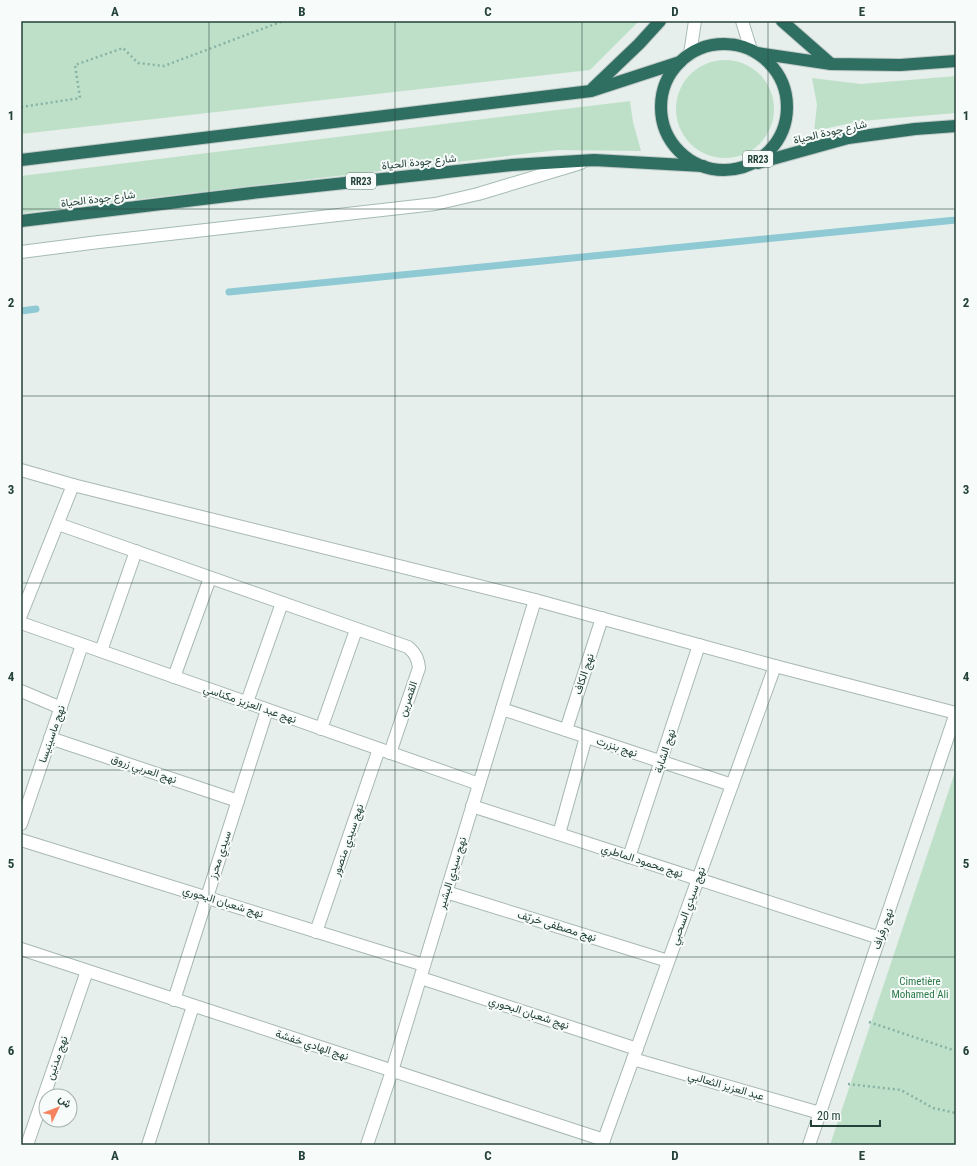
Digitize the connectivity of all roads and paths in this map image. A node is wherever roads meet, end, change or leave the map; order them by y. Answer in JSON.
{"nodes":[{"id":1,"x":283,"y":21,"type":"edge"},
{"id":2,"x":660,"y":21,"type":"edge"},
{"id":3,"x":695,"y":21,"type":"edge"},
{"id":4,"x":742,"y":21,"type":"edge"},
{"id":5,"x":782,"y":21,"type":"edge"},
{"id":6,"x":754,"y":52,"type":"junction"},
{"id":7,"x":685,"y":58,"type":"junction"},
{"id":8,"x":956,"y":61,"type":"edge"},
{"id":9,"x":831,"y":64,"type":"junction"},
{"id":10,"x":591,"y":91,"type":"junction"},
{"id":11,"x":21,"y":107,"type":"edge"},
{"id":12,"x":956,"y":126,"type":"edge"},
{"id":13,"x":21,"y":160,"type":"edge"},
{"id":14,"x":594,"y":160,"type":"junction"},
{"id":15,"x":703,"y":166,"type":"junction"},
{"id":16,"x":735,"y":169,"type":"junction"},
{"id":17,"x":21,"y":221,"type":"edge"},
{"id":18,"x":21,"y":252,"type":"edge"},
{"id":19,"x":21,"y":470,"type":"edge"},
{"id":20,"x":74,"y":485,"type":"junction"},
{"id":21,"x":58,"y":524,"type":"junction"},
{"id":22,"x":136,"y":551,"type":"junction"},
{"id":23,"x":210,"y":578,"type":"junction"},
{"id":24,"x":534,"y":600,"type":"junction"},
{"id":25,"x":282,"y":603,"type":"junction"},
{"id":26,"x":21,"y":615,"type":"edge"},
{"id":27,"x":602,"y":618,"type":"junction"},
{"id":28,"x":21,"y":623,"type":"edge"},
{"id":29,"x":356,"y":630,"type":"junction"},
{"id":30,"x":82,"y":645,"type":"junction"},
{"id":31,"x":699,"y":645,"type":"junction"},
{"id":32,"x":101,"y":651,"type":"junction"},
{"id":33,"x":775,"y":666,"type":"junction"},
{"id":34,"x":174,"y":677,"type":"junction"},
{"id":35,"x":21,"y":691,"type":"edge"},
{"id":36,"x":247,"y":702,"type":"junction"},
{"id":37,"x":61,"y":708,"type":"junction"},
{"id":38,"x":502,"y":709,"type":"junction"},
{"id":39,"x":267,"y":710,"type":"junction"},
{"id":40,"x":956,"y":713,"type":"edge"},
{"id":41,"x":321,"y":729,"type":"junction"},
{"id":42,"x":566,"y":730,"type":"junction"},
{"id":43,"x":586,"y":737,"type":"junction"},
{"id":44,"x":50,"y":738,"type":"junction"},
{"id":45,"x":384,"y":751,"type":"junction"},
{"id":46,"x":662,"y":762,"type":"junction"},
{"id":47,"x":479,"y":784,"type":"junction"},
{"id":48,"x":732,"y":785,"type":"junction"},
{"id":49,"x":238,"y":801,"type":"junction"},
{"id":50,"x":472,"y":806,"type":"junction"},
{"id":51,"x":21,"y":824,"type":"edge"},
{"id":52,"x":559,"y":834,"type":"junction"},
{"id":53,"x":21,"y":840,"type":"edge"},
{"id":54,"x":629,"y":857,"type":"junction"},
{"id":55,"x":698,"y":879,"type":"junction"},
{"id":56,"x":446,"y":892,"type":"junction"},
{"id":57,"x":207,"y":898,"type":"junction"},
{"id":58,"x":316,"y":932,"type":"junction"},
{"id":59,"x":880,"y":938,"type":"junction"},
{"id":60,"x":21,"y":949,"type":"edge"},
{"id":61,"x":668,"y":961,"type":"junction"},
{"id":62,"x":424,"y":965,"type":"junction"},
{"id":63,"x":87,"y":971,"type":"junction"},
{"id":64,"x":421,"y":978,"type":"junction"},
{"id":65,"x":174,"y":1000,"type":"junction"},
{"id":66,"x":193,"y":1006,"type":"junction"},
{"id":67,"x":853,"y":1016,"type":"junction"},
{"id":68,"x":956,"y":1051,"type":"edge"},
{"id":69,"x":635,"y":1054,"type":"junction"},
{"id":70,"x":392,"y":1071,"type":"junction"},
{"id":71,"x":831,"y":1082,"type":"junction"},
{"id":72,"x":820,"y":1113,"type":"junction"},
{"id":73,"x":956,"y":1113,"type":"edge"},
{"id":74,"x":603,"y":1143,"type":"edge"},
{"id":75,"x":27,"y":1145,"type":"edge"},
{"id":76,"x":148,"y":1145,"type":"edge"},
{"id":77,"x":367,"y":1145,"type":"edge"},
{"id":78,"x":809,"y":1145,"type":"edge"}],
"edges":[{"from":1,"to":11,"type":"path"},
{"from":2,"to":10,"type":"highway"},
{"from":3,"to":7,"type":"street"},
{"from":4,"to":6,"type":"street"},
{"from":5,"to":9,"type":"highway"},
{"from":6,"to":7,"type":"highway","name":"شارع جودة الحياة","number":"RR23"},
{"from":6,"to":9,"type":"highway","name":"شارع جودة الحياة","number":"RR23"},
{"from":6,"to":16,"type":"highway","name":"شارع جودة الحياة","number":"RR23"},
{"from":7,"to":10,"type":"highway","name":"شارع جودة الحياة","number":"RR23"},
{"from":7,"to":15,"type":"highway","name":"شارع جودة الحياة","number":"RR23"},
{"from":8,"to":9,"type":"highway","name":"شارع جودة الحياة","number":"RR23"},
{"from":10,"to":13,"type":"highway","name":"شارع جودة الحياة","number":"RR23"},
{"from":12,"to":16,"type":"highway","name":"شارع جودة الحياة","number":"RR23"},
{"from":14,"to":15,"type":"highway","name":"شارع جودة الحياة","number":"RR23"},
{"from":14,"to":17,"type":"highway","name":"شارع جودة الحياة","number":"RR23"},
{"from":14,"to":18,"type":"street"},
{"from":15,"to":16,"type":"highway","name":"شارع جودة الحياة","number":"RR23"},
{"from":19,"to":20,"type":"street"},
{"from":20,"to":21,"type":"street"},
{"from":20,"to":24,"type":"street"},
{"from":21,"to":22,"type":"street"},
{"from":21,"to":26,"type":"street"},
{"from":22,"to":23,"type":"street"},
{"from":22,"to":32,"type":"street"},
{"from":23,"to":25,"type":"street"},
{"from":23,"to":34,"type":"street"},
{"from":24,"to":27,"type":"street"},
{"from":24,"to":38,"type":"street","name":"نهج سيدي البشير"},
{"from":25,"to":29,"type":"street"},
{"from":25,"to":36,"type":"street"},
{"from":27,"to":31,"type":"street"},
{"from":27,"to":42,"type":"street","name":"نهج الكاف"},
{"from":28,"to":30,"type":"street","name":"نهج عبد العزيز مكناسي"},
{"from":29,"to":41,"type":"street"},
{"from":29,"to":45,"type":"street","name":"القصرين"},
{"from":30,"to":32,"type":"street","name":"نهج عبد العزيز مكناسي"},
{"from":30,"to":37,"type":"street","name":"نهج ماسينيسا"},
{"from":31,"to":33,"type":"street"},
{"from":31,"to":46,"type":"street","name":"نهج الشابة"},
{"from":32,"to":34,"type":"street","name":"نهج عبد العزيز مكناسي"},
{"from":33,"to":40,"type":"street"},
{"from":33,"to":48,"type":"street","name":"نهج سيدي السحبي"},
{"from":34,"to":36,"type":"street","name":"نهج عبد العزيز مكناسي"},
{"from":35,"to":37,"type":"street"},
{"from":36,"to":39,"type":"street","name":"نهج عبد العزيز مكناسي"},
{"from":37,"to":44,"type":"street","name":"نهج ماسينيسا"},
{"from":38,"to":42,"type":"street","name":"نهج بنزرت"},
{"from":38,"to":47,"type":"street","name":"نهج سيدي البشير"},
{"from":39,"to":41,"type":"street","name":"نهج عبد العزيز مكناسي"},
{"from":39,"to":49,"type":"street","name":"سيدي محرز"},
{"from":40,"to":59,"type":"street","name":"نهج رفراف"},
{"from":41,"to":45,"type":"street","name":"نهج عبد العزيز مكناسي"},
{"from":42,"to":43,"type":"street","name":"نهج بنزرت"},
{"from":43,"to":46,"type":"street","name":"نهج بنزرت"},
{"from":43,"to":52,"type":"street"},
{"from":44,"to":49,"type":"street","name":"نهج العربي زروق"},
{"from":44,"to":51,"type":"street","name":"نهج ماسينيسا"},
{"from":45,"to":47,"type":"street","name":"نهج عبد العزيز مكناسي"},
{"from":45,"to":58,"type":"street","name":"نهج سيدي منصور"},
{"from":46,"to":48,"type":"street","name":"نهج بنزرت"},
{"from":46,"to":54,"type":"street","name":"نهج الشابة"},
{"from":47,"to":50,"type":"street","name":"نهج سيدي البشير"},
{"from":48,"to":55,"type":"street","name":"نهج سيدي السحبي"},
{"from":49,"to":57,"type":"street","name":"سيدي محرز"},
{"from":50,"to":52,"type":"street","name":"نهج محمود الماطري"},
{"from":50,"to":56,"type":"street","name":"نهج سيدي البشير"},
{"from":52,"to":54,"type":"street","name":"نهج محمود الماطري"},
{"from":53,"to":57,"type":"street","name":"نهج شعبان البحوري"},
{"from":54,"to":55,"type":"street","name":"نهج محمود الماطري"},
{"from":55,"to":59,"type":"street","name":"نهج محمود الماطري"},
{"from":55,"to":61,"type":"street","name":"نهج سيدي السحبي"},
{"from":56,"to":61,"type":"street","name":"نهج مصطفى خريّف"},
{"from":56,"to":62,"type":"street","name":"نهج سيدي البشير"},
{"from":57,"to":58,"type":"street","name":"نهج شعبان البحوري"},
{"from":57,"to":65,"type":"street","name":"سيدي محرز"},
{"from":58,"to":62,"type":"street","name":"نهج شعبان البحوري"},
{"from":59,"to":67,"type":"street","name":"نهج رفراف"},
{"from":60,"to":63,"type":"street","name":"نهج الهادي خفشة"},
{"from":61,"to":69,"type":"street","name":"نهج سيدي السحبي"},
{"from":62,"to":64,"type":"street","name":"نهج سيدي البشير"},
{"from":63,"to":65,"type":"street","name":"نهج الهادي خفشة"},
{"from":63,"to":75,"type":"street","name":"نهج مدنين"},
{"from":64,"to":69,"type":"street","name":"نهج شعبان البحوري"},
{"from":64,"to":70,"type":"street","name":"نهج سيدي البشير"},
{"from":65,"to":66,"type":"street","name":"نهج الهادي خفشة"},
{"from":66,"to":70,"type":"street","name":"نهج الهادي خفشة"},
{"from":66,"to":76,"type":"street"},
{"from":67,"to":68,"type":"path"},
{"from":67,"to":71,"type":"street","name":"نهج رفراف"},
{"from":69,"to":72,"type":"street","name":"عبد العزيز الثعالبي"},
{"from":69,"to":74,"type":"street","name":"نهج سيدي السحبي"},
{"from":70,"to":74,"type":"street","name":"نهج الهادي خفشة"},
{"from":70,"to":77,"type":"street","name":"نهج سيدي البشير"},
{"from":71,"to":72,"type":"street","name":"نهج رفراف"},
{"from":71,"to":73,"type":"path"},
{"from":72,"to":78,"type":"street","name":"نهج رفراف"}]}
